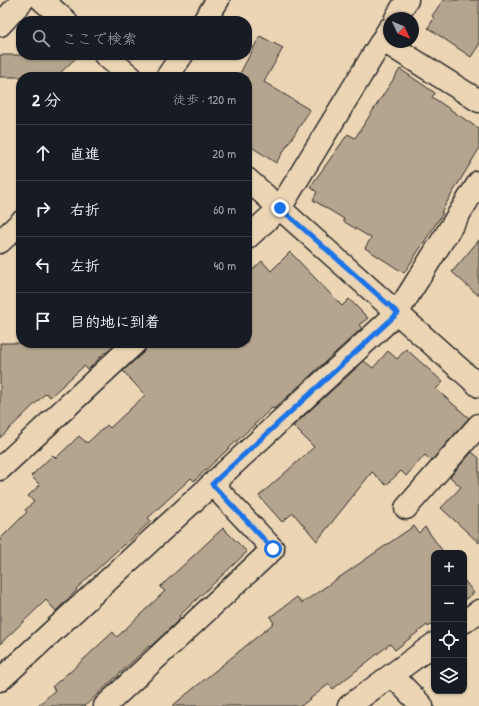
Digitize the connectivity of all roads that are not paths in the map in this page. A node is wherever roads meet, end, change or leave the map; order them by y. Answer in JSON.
{"nodes":[{"id":1,"x":23,"y":0,"type":"edge"},
{"id":2,"x":42,"y":0,"type":"edge"},
{"id":3,"x":218,"y":0,"type":"edge"},
{"id":4,"x":407,"y":0,"type":"edge"},
{"id":5,"x":400,"y":12,"type":"edge"},
{"id":6,"x":60,"y":16,"type":"edge"},
{"id":7,"x":207,"y":16,"type":"edge"},
{"id":8,"x":0,"y":25,"type":"edge"},
{"id":9,"x":383,"y":40,"type":"edge"},
{"id":10,"x":404,"y":48,"type":"edge"},
{"id":11,"x":111,"y":60,"type":"edge"},
{"id":12,"x":179,"y":60,"type":"edge"},
{"id":13,"x":125,"y":72,"type":"edge"},
{"id":14,"x":170,"y":72,"type":"edge"},
{"id":15,"x":479,"y":101,"type":"edge"},
{"id":16,"x":479,"y":182,"type":"edge"},
{"id":17,"x":252,"y":183,"type":"edge"},
{"id":18,"x":280,"y":208,"type":"junction"},
{"id":19,"x":16,"y":227,"type":"edge"},
{"id":20,"x":252,"y":233,"type":"edge"},
{"id":21,"x":0,"y":242,"type":"edge"},
{"id":22,"x":398,"y":313,"type":"junction"},
{"id":23,"x":130,"y":348,"type":"edge"},
{"id":24,"x":479,"y":386,"type":"edge"},
{"id":25,"x":479,"y":425,"type":"edge"},
{"id":26,"x":0,"y":469,"type":"edge"},
{"id":27,"x":212,"y":484,"type":"junction"},
{"id":28,"x":406,"y":508,"type":"dead end"},
{"id":29,"x":479,"y":611,"type":"edge"},
{"id":30,"x":467,"y":620,"type":"edge"},
{"id":31,"x":431,"y":646,"type":"edge"},
{"id":32,"x":392,"y":675,"type":"junction"},
{"id":33,"x":0,"y":680,"type":"edge"},
{"id":34,"x":105,"y":706,"type":"edge"},
{"id":35,"x":349,"y":706,"type":"edge"},
{"id":36,"x":422,"y":706,"type":"edge"}],
"edges":[{"from":1,"to":8,"type":"street"},
{"from":2,"to":6,"type":"street"},
{"from":3,"to":7,"type":"street"},
{"from":4,"to":5,"type":"street"},
{"from":9,"to":18,"type":"street"},
{"from":10,"to":15,"type":"street"},
{"from":11,"to":13,"type":"street"},
{"from":12,"to":14,"type":"street"},
{"from":16,"to":22,"type":"street"},
{"from":17,"to":18,"type":"street"},
{"from":18,"to":20,"type":"street"},
{"from":18,"to":22,"type":"street"},
{"from":19,"to":21,"type":"street"},
{"from":22,"to":24,"type":"street"},
{"from":22,"to":27,"type":"street"},
{"from":23,"to":26,"type":"street"},
{"from":25,"to":28,"type":"street"},
{"from":27,"to":33,"type":"street"},
{"from":27,"to":34,"type":"street"},
{"from":29,"to":30,"type":"street"},
{"from":31,"to":32,"type":"street"},
{"from":32,"to":35,"type":"street"},
{"from":32,"to":36,"type":"street"}]}
